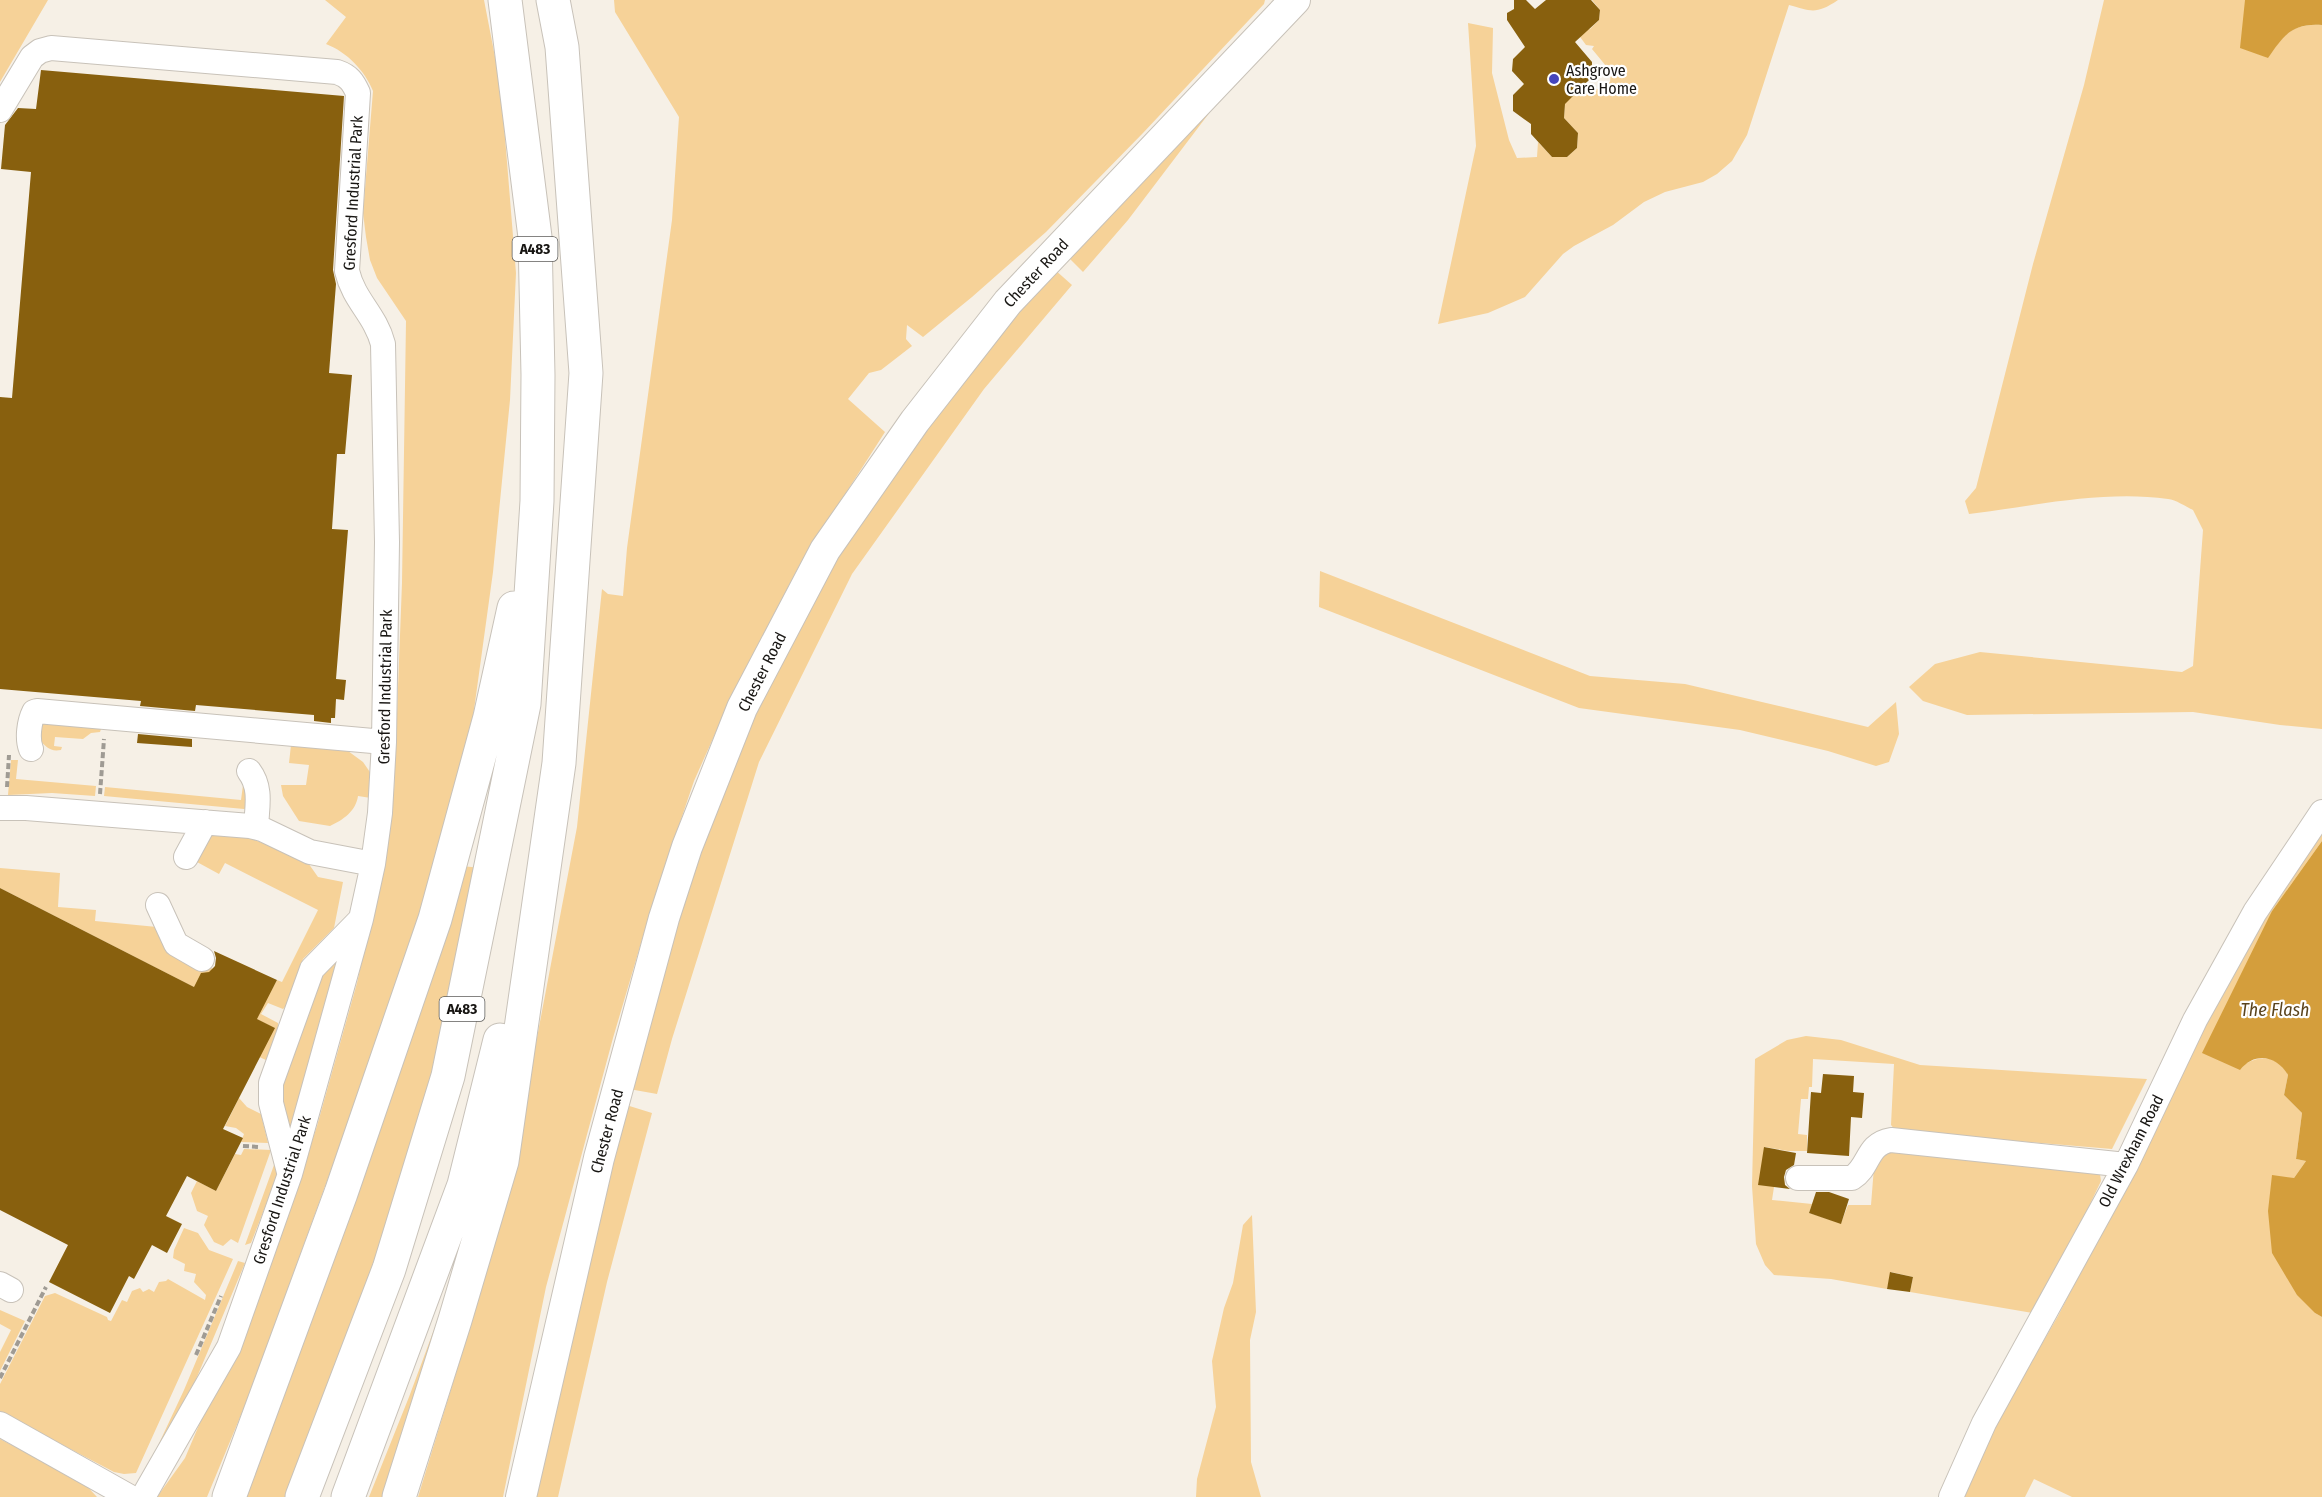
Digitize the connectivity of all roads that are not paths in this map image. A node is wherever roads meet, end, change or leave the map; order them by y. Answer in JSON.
{"nodes":[{"id":1,"x":505,"y":0,"type":"edge"},
{"id":2,"x":553,"y":0,"type":"edge"},
{"id":3,"x":1289,"y":2,"type":"edge"},
{"id":4,"x":0,"y":110,"type":"edge"},
{"id":5,"x":537,"y":501,"type":"junction"},
{"id":6,"x":384,"y":742,"type":"junction"},
{"id":7,"x":31,"y":749,"type":"dead end"},
{"id":8,"x":249,"y":771,"type":"dead end"},
{"id":9,"x":0,"y":808,"type":"edge"},
{"id":10,"x":2322,"y":812,"type":"edge"},
{"id":11,"x":205,"y":822,"type":"junction"},
{"id":12,"x":256,"y":827,"type":"junction"},
{"id":13,"x":186,"y":857,"type":"dead end"},
{"id":14,"x":543,"y":863,"type":"junction"},
{"id":15,"x":374,"y":864,"type":"junction"},
{"id":16,"x":158,"y":904,"type":"dead end"},
{"id":17,"x":361,"y":919,"type":"junction"},
{"id":18,"x":202,"y":959,"type":"dead end"},
{"id":19,"x":2126,"y":1165,"type":"junction"},
{"id":20,"x":290,"y":1174,"type":"junction"},
{"id":21,"x":1798,"y":1178,"type":"dead end"},
{"id":22,"x":0,"y":1424,"type":"edge"},
{"id":23,"x":130,"y":1497,"type":"edge"},
{"id":24,"x":143,"y":1497,"type":"edge"},
{"id":25,"x":229,"y":1497,"type":"edge"},
{"id":26,"x":302,"y":1497,"type":"edge"},
{"id":27,"x":348,"y":1497,"type":"edge"},
{"id":28,"x":399,"y":1497,"type":"edge"},
{"id":29,"x":521,"y":1497,"type":"edge"},
{"id":30,"x":1951,"y":1497,"type":"edge"}],
"edges":[{"from":1,"to":5,"type":"highway","number":"A483"},
{"from":2,"to":14,"type":"highway","number":"A483"},
{"from":3,"to":29,"type":"main road","name":"Chester Road"},
{"from":4,"to":6,"type":"street","name":"Gresford Industrial Park"},
{"from":5,"to":25,"type":"highway","number":"A483"},
{"from":5,"to":26,"type":"highway","number":"A483"},
{"from":6,"to":7,"type":"street"},
{"from":6,"to":15,"type":"street","name":"Gresford Industrial Park"},
{"from":8,"to":12,"type":"street"},
{"from":9,"to":11,"type":"street"},
{"from":10,"to":19,"type":"street","name":"Old Wrexham Road"},
{"from":11,"to":12,"type":"street"},
{"from":11,"to":13,"type":"street"},
{"from":12,"to":15,"type":"street"},
{"from":14,"to":27,"type":"highway","number":"A483"},
{"from":14,"to":28,"type":"highway","number":"A483"},
{"from":15,"to":17,"type":"street","name":"Gresford Industrial Park"},
{"from":16,"to":18,"type":"street"},
{"from":17,"to":20,"type":"street","name":"Gresford Industrial Park"},
{"from":17,"to":20,"type":"street"},
{"from":19,"to":21,"type":"street"},
{"from":19,"to":30,"type":"street","name":"Old Wrexham Road"},
{"from":20,"to":24,"type":"street","name":"Gresford Industrial Park"},
{"from":22,"to":23,"type":"street"}]}
